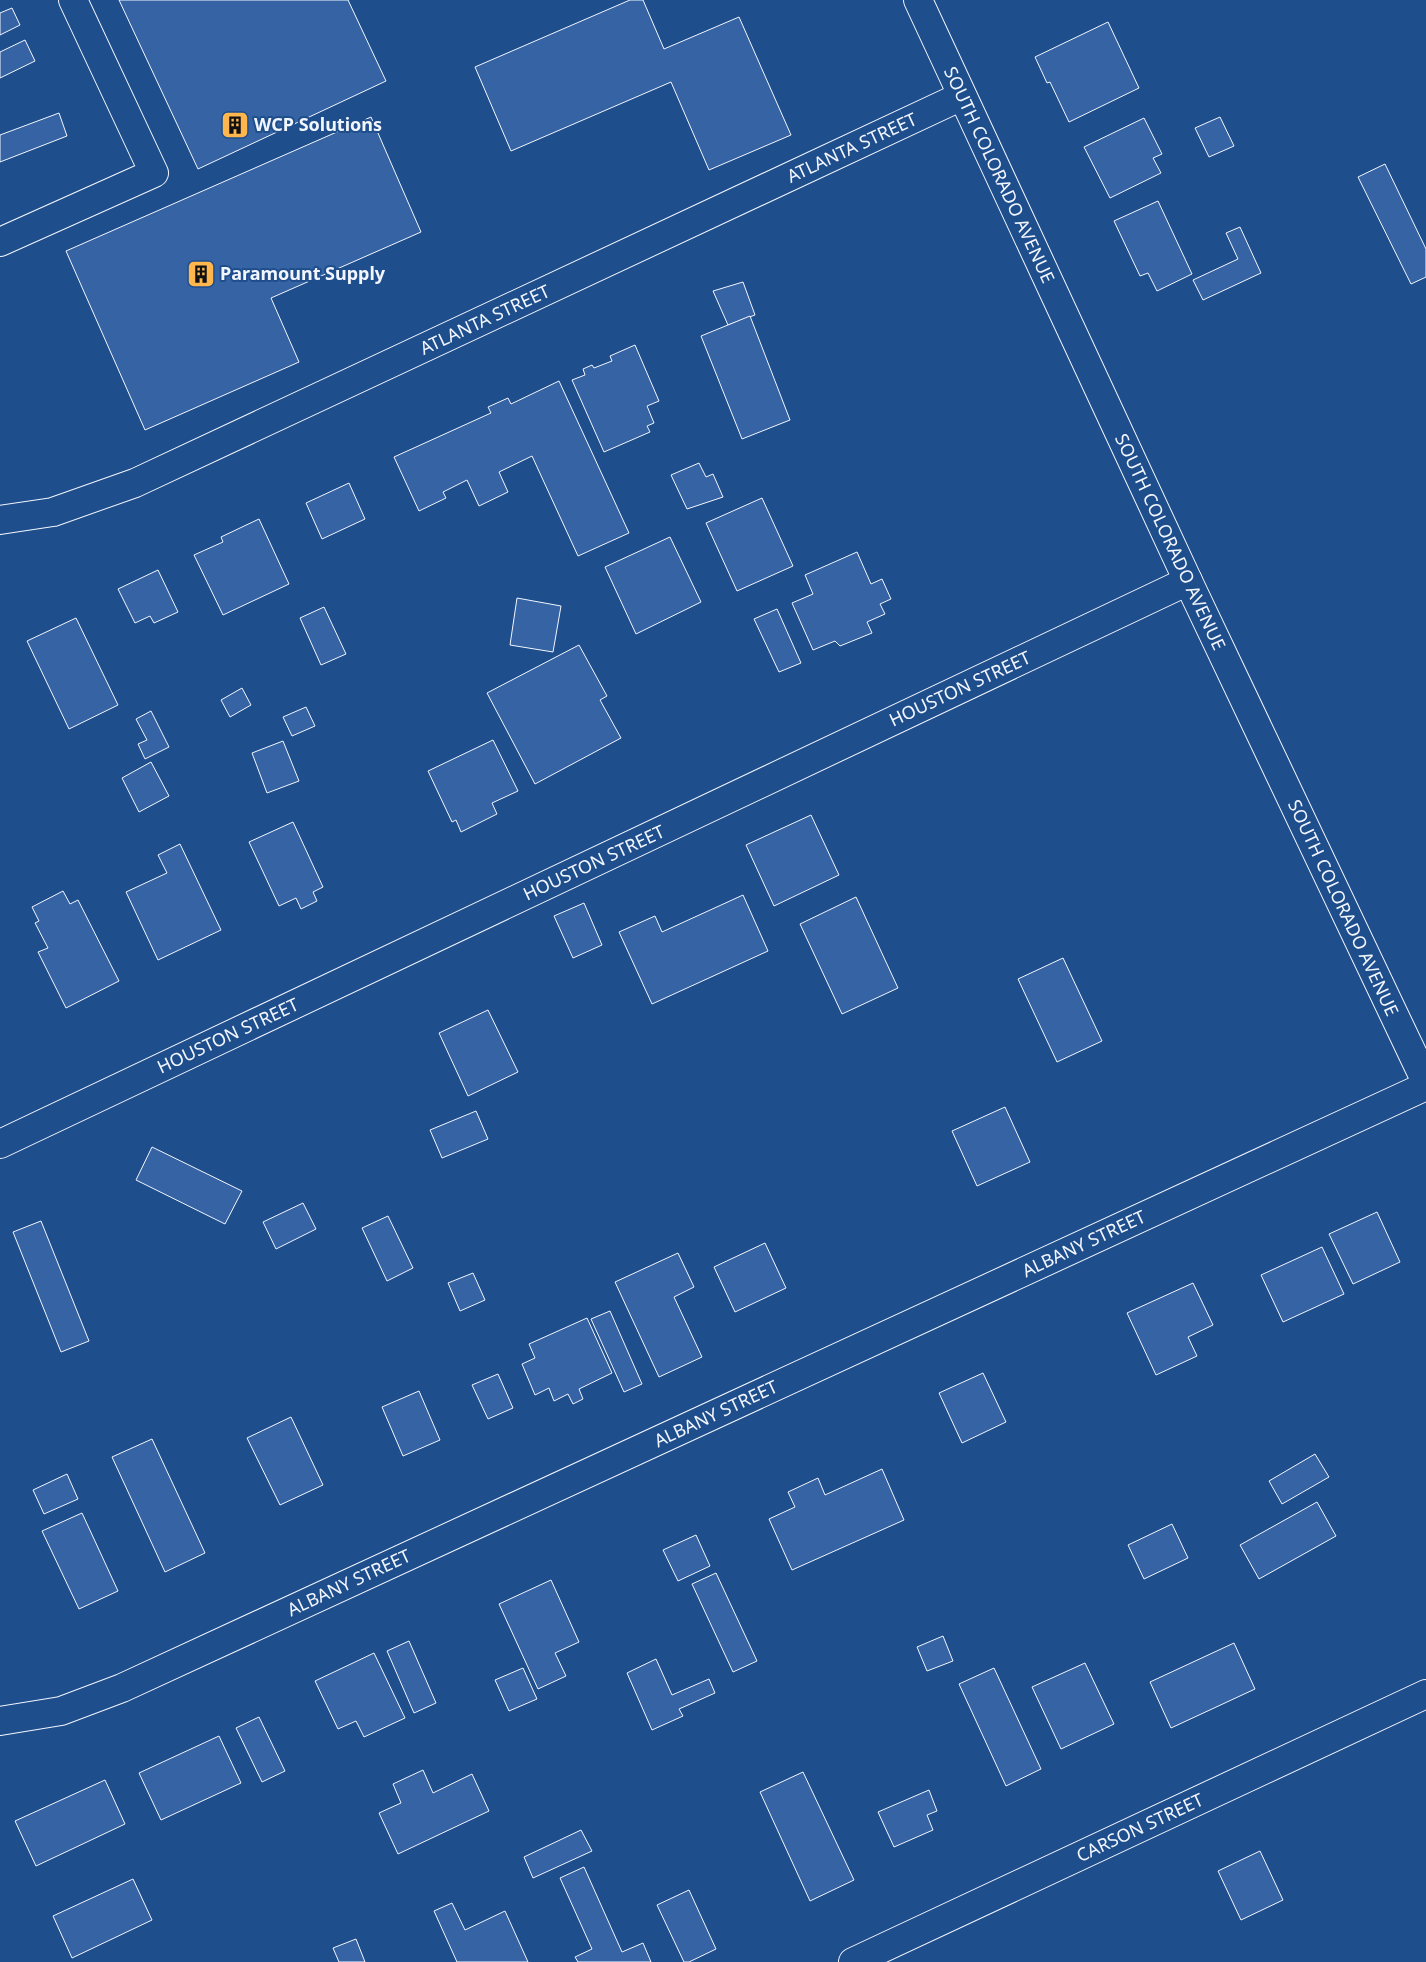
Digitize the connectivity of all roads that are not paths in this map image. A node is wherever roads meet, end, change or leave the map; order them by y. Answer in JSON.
{"nodes":[{"id":1,"x":73,"y":0,"type":"edge"},
{"id":2,"x":918,"y":0,"type":"edge"},
{"id":3,"x":962,"y":96,"type":"junction"},
{"id":4,"x":0,"y":242,"type":"edge"},
{"id":5,"x":0,"y":520,"type":"edge"},
{"id":6,"x":1188,"y":581,"type":"junction"},
{"id":7,"x":1426,"y":1082,"type":"edge"},
{"id":8,"x":1426,"y":1086,"type":"edge"},
{"id":9,"x":0,"y":1144,"type":"edge"},
{"id":10,"x":1426,"y":1694,"type":"edge"},
{"id":11,"x":0,"y":1721,"type":"edge"},
{"id":12,"x":854,"y":1962,"type":"edge"}],
"edges":[{"from":1,"to":4,"type":"street"},
{"from":2,"to":3,"type":"street","name":"SOUTH COLORADO AVENUE"},
{"from":3,"to":5,"type":"street","name":"ATLANTA STREET"},
{"from":3,"to":6,"type":"street","name":"SOUTH COLORADO AVENUE"},
{"from":6,"to":7,"type":"street","name":"SOUTH COLORADO AVENUE"},
{"from":6,"to":9,"type":"street","name":"HOUSTON STREET"},
{"from":8,"to":11,"type":"street","name":"ALBANY STREET"},
{"from":10,"to":12,"type":"street","name":"CARSON STREET"}]}
